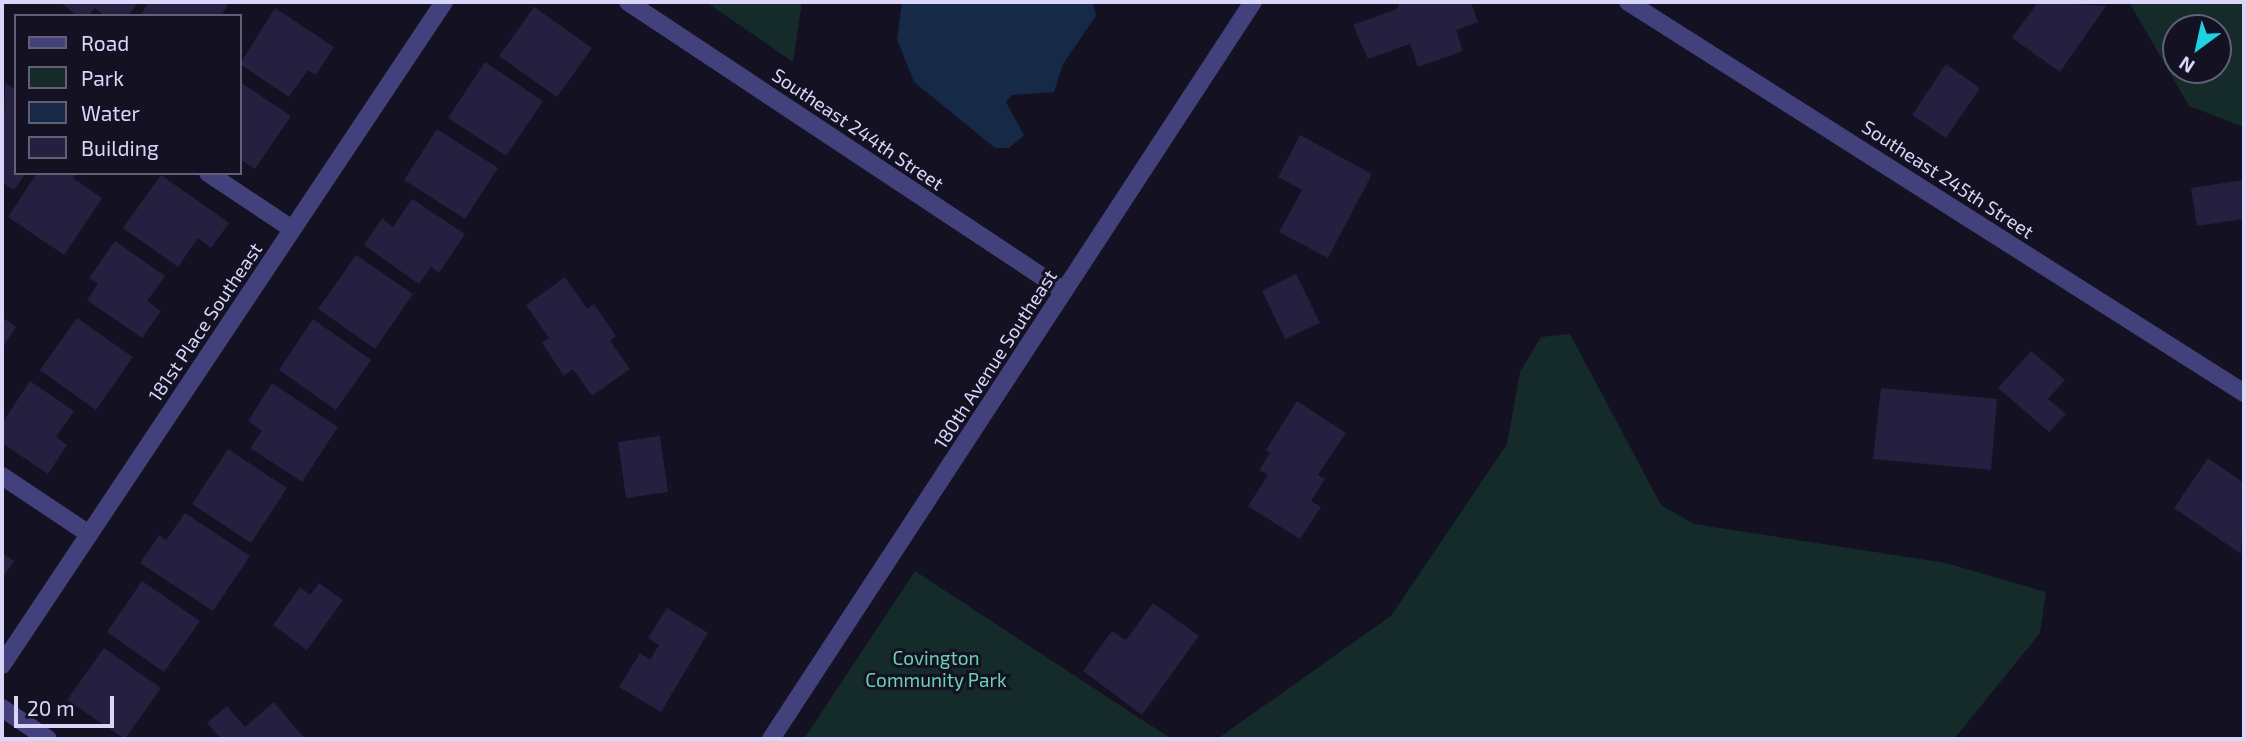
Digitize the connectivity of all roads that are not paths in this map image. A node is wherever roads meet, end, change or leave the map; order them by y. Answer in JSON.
{"nodes":[{"id":1,"x":444,"y":2,"type":"edge"},
{"id":2,"x":628,"y":2,"type":"edge"},
{"id":3,"x":1253,"y":2,"type":"edge"},
{"id":4,"x":1628,"y":2,"type":"edge"},
{"id":5,"x":211,"y":175,"type":"edge"},
{"id":6,"x":292,"y":229,"type":"junction"},
{"id":7,"x":1064,"y":291,"type":"junction"},
{"id":8,"x":2244,"y":393,"type":"edge"},
{"id":9,"x":2,"y":476,"type":"edge"},
{"id":10,"x":89,"y":534,"type":"junction"},
{"id":11,"x":2,"y":665,"type":"edge"},
{"id":12,"x":2,"y":708,"type":"edge"},
{"id":13,"x":48,"y":739,"type":"edge"},
{"id":14,"x":771,"y":739,"type":"edge"}],
"edges":[{"from":1,"to":6,"type":"street","name":"181st Place Southeast"},
{"from":2,"to":7,"type":"street","name":"Southeast 244th Street"},
{"from":3,"to":7,"type":"street","name":"180th Avenue Southeast"},
{"from":4,"to":8,"type":"street","name":"Southeast 245th Street"},
{"from":5,"to":6,"type":"street"},
{"from":6,"to":10,"type":"street","name":"181st Place Southeast"},
{"from":7,"to":14,"type":"street","name":"180th Avenue Southeast"},
{"from":9,"to":10,"type":"street"},
{"from":10,"to":11,"type":"street","name":"181st Place Southeast"},
{"from":12,"to":13,"type":"street"}]}
